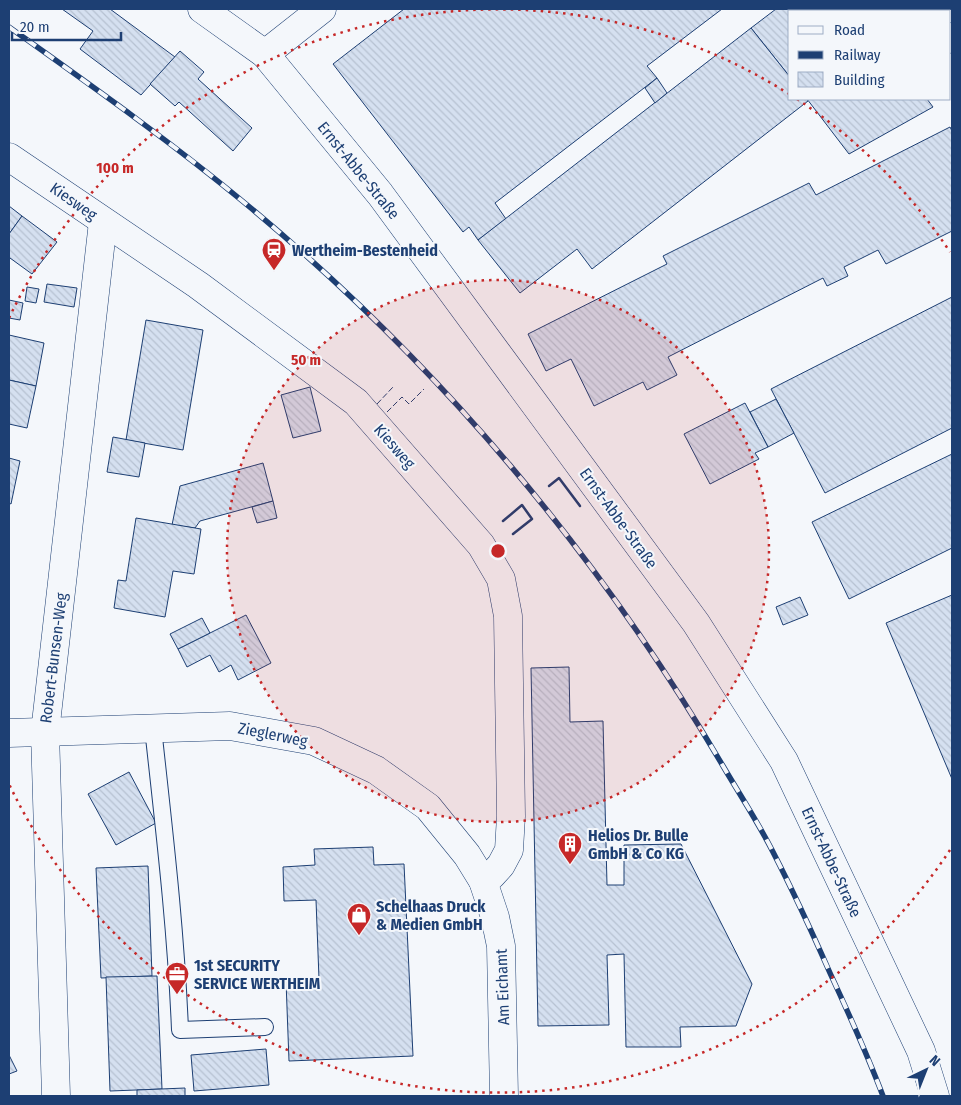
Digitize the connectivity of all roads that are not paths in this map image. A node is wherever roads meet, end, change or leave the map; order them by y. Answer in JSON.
{"nodes":[{"id":1,"x":202,"y":9,"type":"edge"},
{"id":2,"x":322,"y":9,"type":"edge"},
{"id":3,"x":265,"y":54,"type":"junction"},
{"id":4,"x":9,"y":157,"type":"edge"},
{"id":5,"x":103,"y":222,"type":"junction"},
{"id":6,"x":153,"y":728,"type":"junction"},
{"id":7,"x":45,"y":732,"type":"junction"},
{"id":8,"x":9,"y":733,"type":"edge"},
{"id":9,"x":482,"y":881,"type":"junction"},
{"id":10,"x":265,"y":1027,"type":"dead end"},
{"id":11,"x":56,"y":1096,"type":"edge"},
{"id":12,"x":504,"y":1096,"type":"edge"},
{"id":13,"x":935,"y":1096,"type":"edge"}],
"edges":[{"from":1,"to":3,"type":"street","name":"Ernst-Abbe-Straße"},
{"from":2,"to":3,"type":"street"},
{"from":3,"to":13,"type":"street","name":"Ernst-Abbe-Straße"},
{"from":4,"to":5,"type":"street","name":"Kiesweg"},
{"from":5,"to":7,"type":"street","name":"Robert-Bunsen-Weg"},
{"from":5,"to":9,"type":"street","name":"Kiesweg"},
{"from":6,"to":7,"type":"street","name":"Zieglerweg"},
{"from":6,"to":9,"type":"street","name":"Zieglerweg"},
{"from":6,"to":10,"type":"lane"},
{"from":7,"to":8,"type":"street","name":"Zieglerweg"},
{"from":7,"to":11,"type":"street","name":"Robert-Bunsen-Weg"},
{"from":9,"to":12,"type":"street","name":"Am Eichamt"}]}
